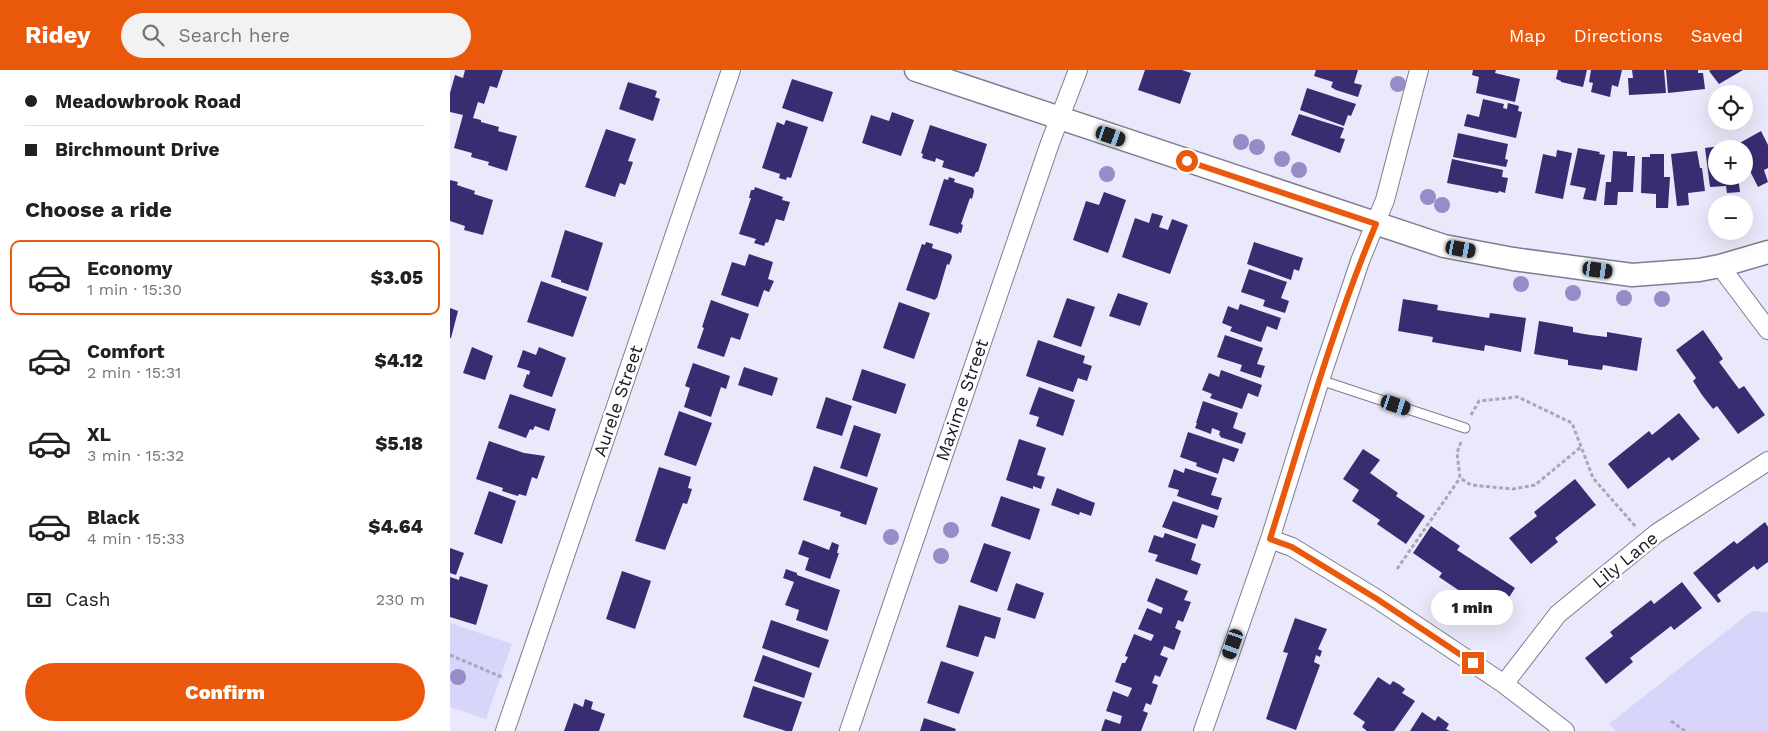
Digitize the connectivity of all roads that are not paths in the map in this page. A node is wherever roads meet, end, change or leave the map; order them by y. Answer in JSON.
{"nodes":[{"id":1,"x":731,"y":70,"type":"edge"},
{"id":2,"x":916,"y":70,"type":"edge"},
{"id":3,"x":1078,"y":70,"type":"edge"},
{"id":4,"x":1420,"y":70,"type":"edge"},
{"id":5,"x":1060,"y":119,"type":"junction"},
{"id":6,"x":1376,"y":224,"type":"junction"},
{"id":7,"x":1768,"y":252,"type":"edge"},
{"id":8,"x":1720,"y":266,"type":"junction"},
{"id":9,"x":1768,"y":330,"type":"edge"},
{"id":10,"x":1320,"y":380,"type":"junction"},
{"id":11,"x":1465,"y":428,"type":"road end"},
{"id":12,"x":1768,"y":461,"type":"edge"},
{"id":13,"x":1270,"y":539,"type":"junction"},
{"id":14,"x":1504,"y":684,"type":"junction"},
{"id":15,"x":505,"y":731,"type":"edge"},
{"id":16,"x":849,"y":731,"type":"edge"},
{"id":17,"x":1203,"y":731,"type":"edge"},
{"id":18,"x":1565,"y":731,"type":"edge"}],
"edges":[{"from":1,"to":15,"type":"street","name":"Aurele Street"},
{"from":2,"to":5,"type":"street"},
{"from":3,"to":5,"type":"street","name":"Maxime Street"},
{"from":4,"to":6,"type":"street"},
{"from":5,"to":6,"type":"street"},
{"from":5,"to":16,"type":"street","name":"Maxime Street"},
{"from":6,"to":8,"type":"street"},
{"from":6,"to":10,"type":"street"},
{"from":7,"to":8,"type":"street"},
{"from":8,"to":9,"type":"street"},
{"from":10,"to":11,"type":"lane"},
{"from":10,"to":13,"type":"street"},
{"from":12,"to":14,"type":"street","name":"Lily Lane"},
{"from":13,"to":14,"type":"street"},
{"from":13,"to":17,"type":"street"},
{"from":14,"to":18,"type":"street"}]}
